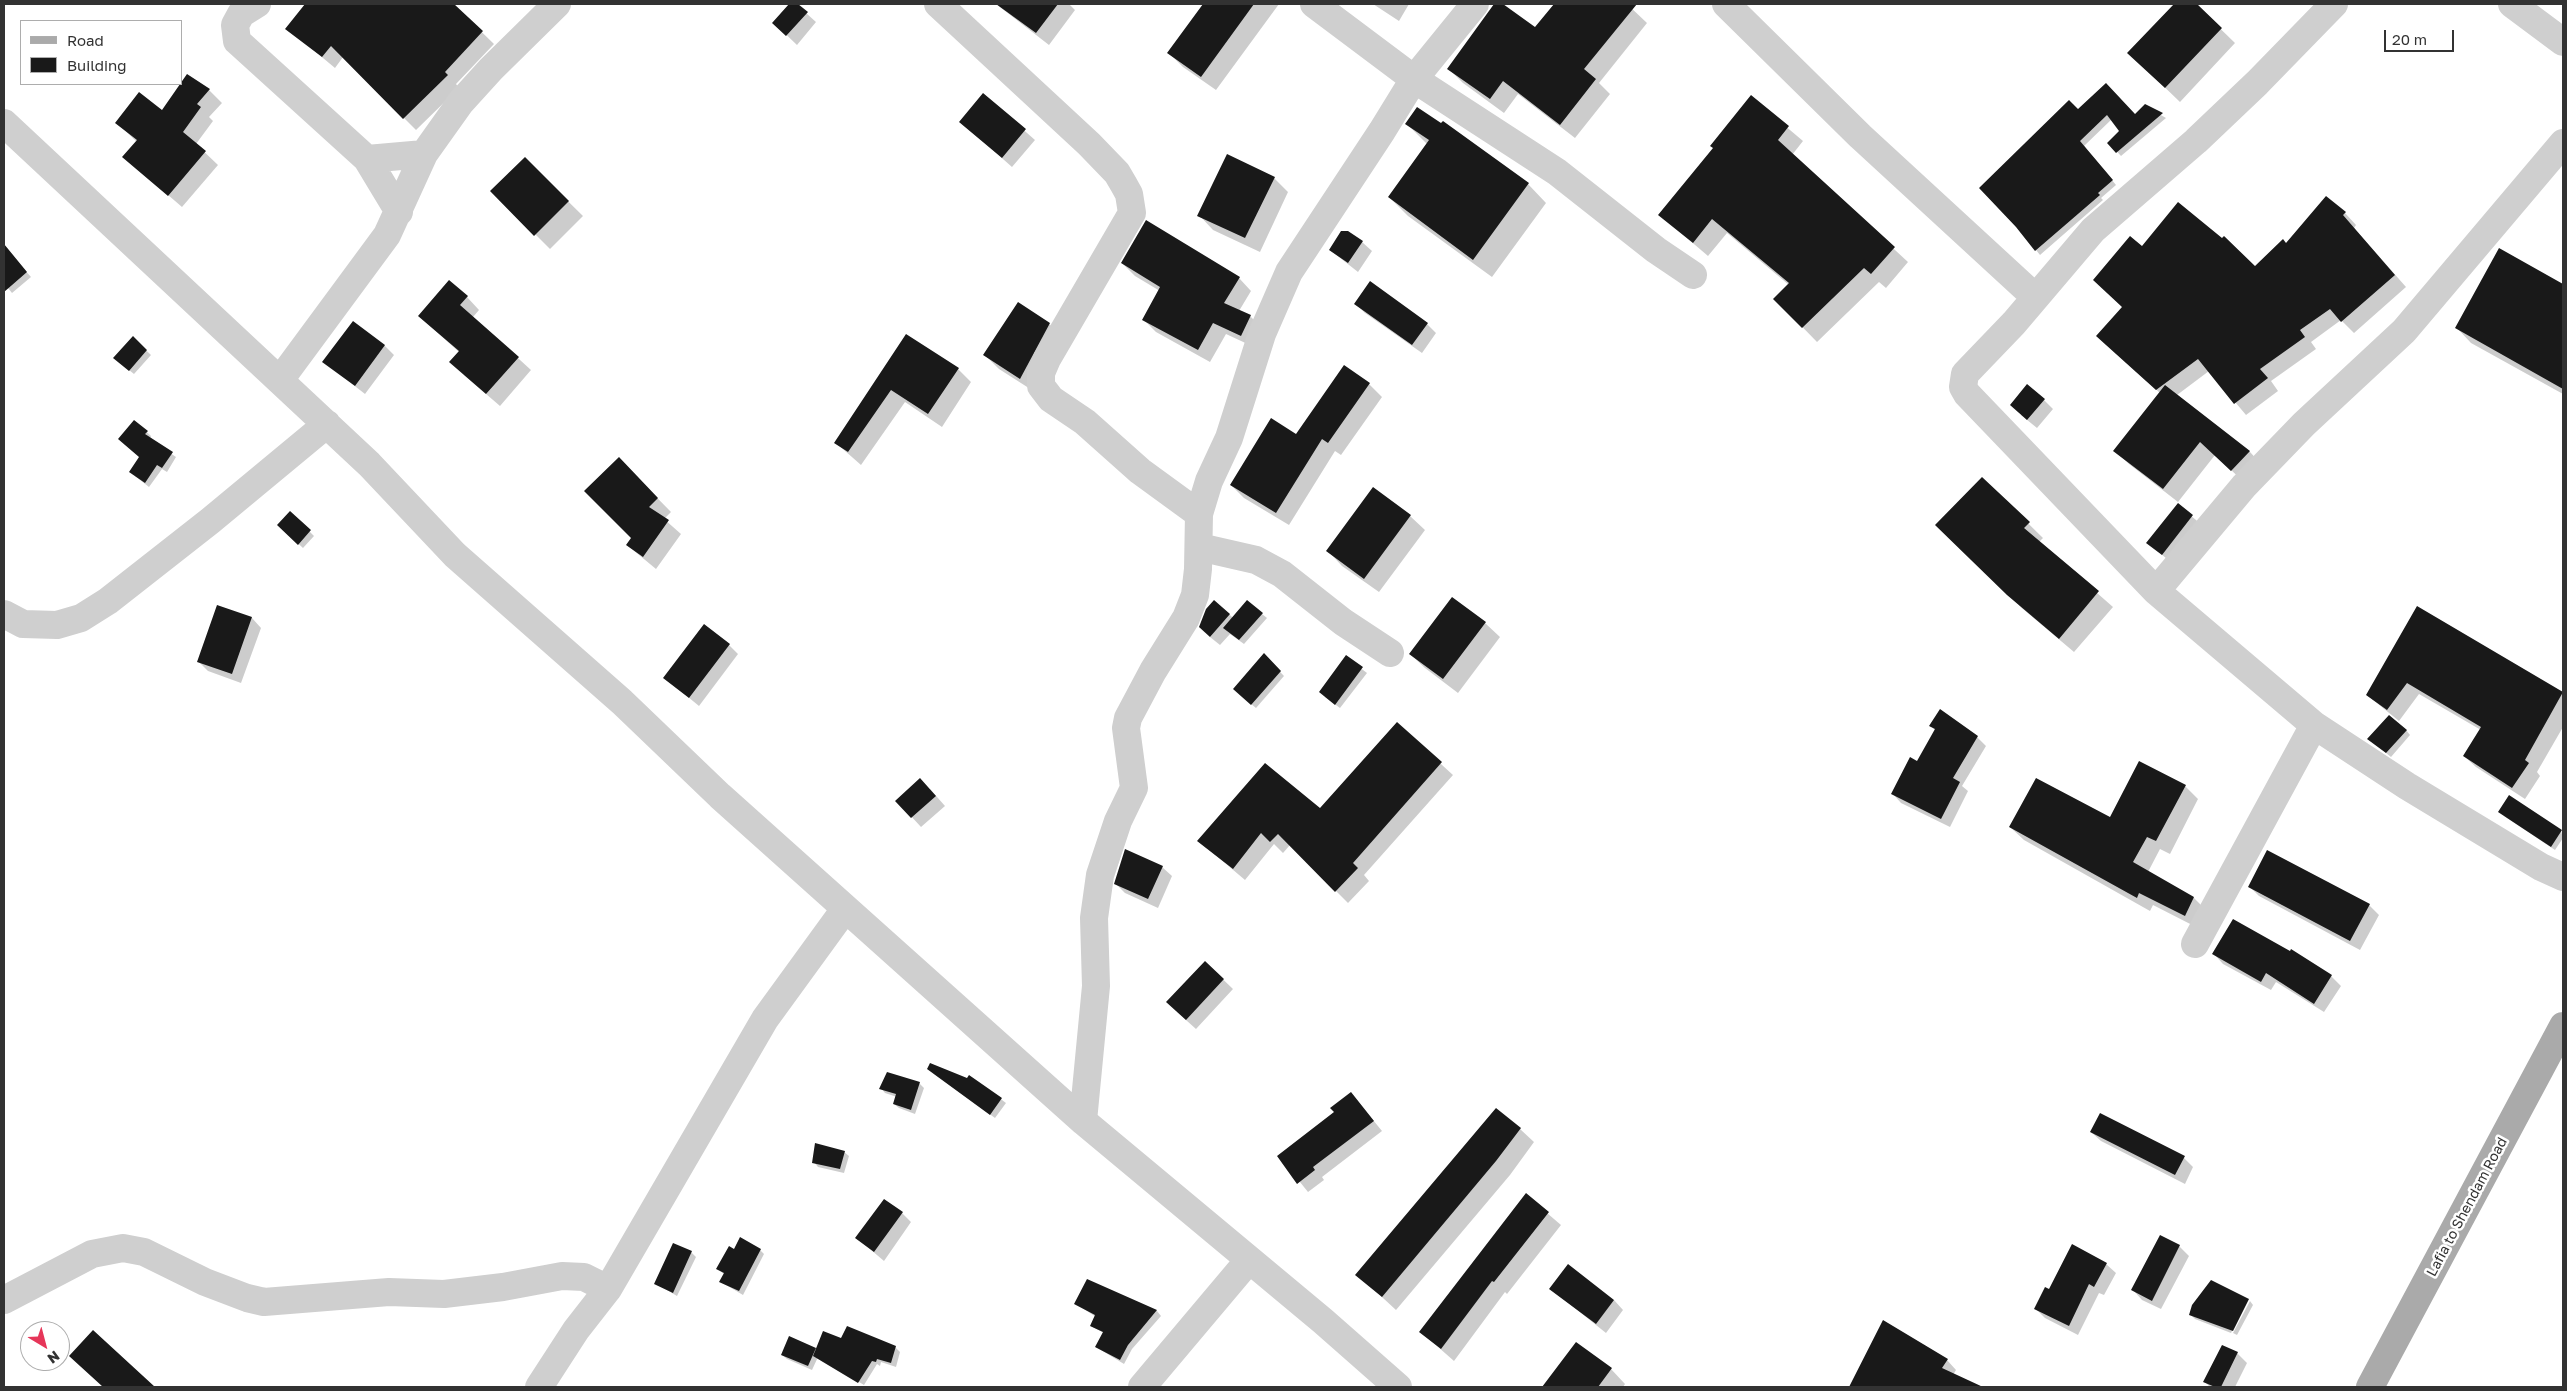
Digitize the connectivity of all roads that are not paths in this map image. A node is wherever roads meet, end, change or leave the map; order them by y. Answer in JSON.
{"nodes":[{"id":1,"x":257,"y":4,"type":"edge"},
{"id":2,"x":557,"y":4,"type":"edge"},
{"id":3,"x":938,"y":4,"type":"edge"},
{"id":4,"x":1314,"y":4,"type":"edge"},
{"id":5,"x":1475,"y":4,"type":"edge"},
{"id":6,"x":1726,"y":4,"type":"edge"},
{"id":7,"x":2334,"y":4,"type":"edge"},
{"id":8,"x":2512,"y":4,"type":"edge"},
{"id":9,"x":2563,"y":42,"type":"edge"},
{"id":10,"x":1414,"y":79,"type":"junction"},
{"id":11,"x":4,"y":122,"type":"edge"},
{"id":12,"x":2563,"y":143,"type":"edge"},
{"id":13,"x":424,"y":154,"type":"junction"},
{"id":14,"x":367,"y":159,"type":"junction"},
{"id":15,"x":399,"y":212,"type":"junction"},
{"id":16,"x":1693,"y":275,"type":"dead end"},
{"id":17,"x":2035,"y":297,"type":"junction"},
{"id":18,"x":280,"y":380,"type":"junction"},
{"id":19,"x":327,"y":424,"type":"junction"},
{"id":20,"x":1199,"y":514,"type":"junction"},
{"id":21,"x":1199,"y":548,"type":"junction"},
{"id":22,"x":2156,"y":591,"type":"junction"},
{"id":23,"x":4,"y":614,"type":"edge"},
{"id":24,"x":1390,"y":653,"type":"dead end"},
{"id":25,"x":2314,"y":726,"type":"junction"},
{"id":26,"x":2563,"y":877,"type":"edge"},
{"id":27,"x":845,"y":909,"type":"junction"},
{"id":28,"x":2195,"y":944,"type":"dead end"},
{"id":29,"x":2563,"y":1026,"type":"edge"},
{"id":30,"x":1084,"y":1121,"type":"junction"},
{"id":31,"x":1250,"y":1260,"type":"junction"},
{"id":32,"x":608,"y":1289,"type":"junction"},
{"id":33,"x":4,"y":1300,"type":"edge"},
{"id":34,"x":1368,"y":1376,"type":"edge"},
{"id":35,"x":539,"y":1387,"type":"edge"},
{"id":36,"x":1142,"y":1387,"type":"edge"},
{"id":37,"x":1398,"y":1387,"type":"edge"},
{"id":38,"x":2370,"y":1387,"type":"edge"}],
"edges":[{"from":1,"to":14,"type":"street"},
{"from":2,"to":13,"type":"street"},
{"from":3,"to":20,"type":"street"},
{"from":4,"to":10,"type":"street"},
{"from":5,"to":10,"type":"street"},
{"from":6,"to":17,"type":"street"},
{"from":7,"to":17,"type":"street"},
{"from":8,"to":9,"type":"street"},
{"from":10,"to":16,"type":"street"},
{"from":10,"to":20,"type":"street"},
{"from":11,"to":18,"type":"street"},
{"from":12,"to":22,"type":"street"},
{"from":13,"to":14,"type":"street"},
{"from":13,"to":15,"type":"street"},
{"from":14,"to":15,"type":"street"},
{"from":15,"to":18,"type":"street"},
{"from":17,"to":22,"type":"street"},
{"from":18,"to":19,"type":"street"},
{"from":19,"to":23,"type":"street"},
{"from":19,"to":27,"type":"street"},
{"from":20,"to":21,"type":"street"},
{"from":21,"to":24,"type":"street"},
{"from":21,"to":30,"type":"street"},
{"from":22,"to":25,"type":"street"},
{"from":25,"to":26,"type":"street"},
{"from":25,"to":28,"type":"street"},
{"from":27,"to":30,"type":"street"},
{"from":27,"to":32,"type":"street"},
{"from":29,"to":38,"type":"main road","name":"Lafia to Shendam Road"},
{"from":30,"to":31,"type":"street"},
{"from":31,"to":34,"type":"street"},
{"from":31,"to":36,"type":"street"},
{"from":32,"to":33,"type":"street"},
{"from":32,"to":35,"type":"street"},
{"from":34,"to":37,"type":"street"}]}
